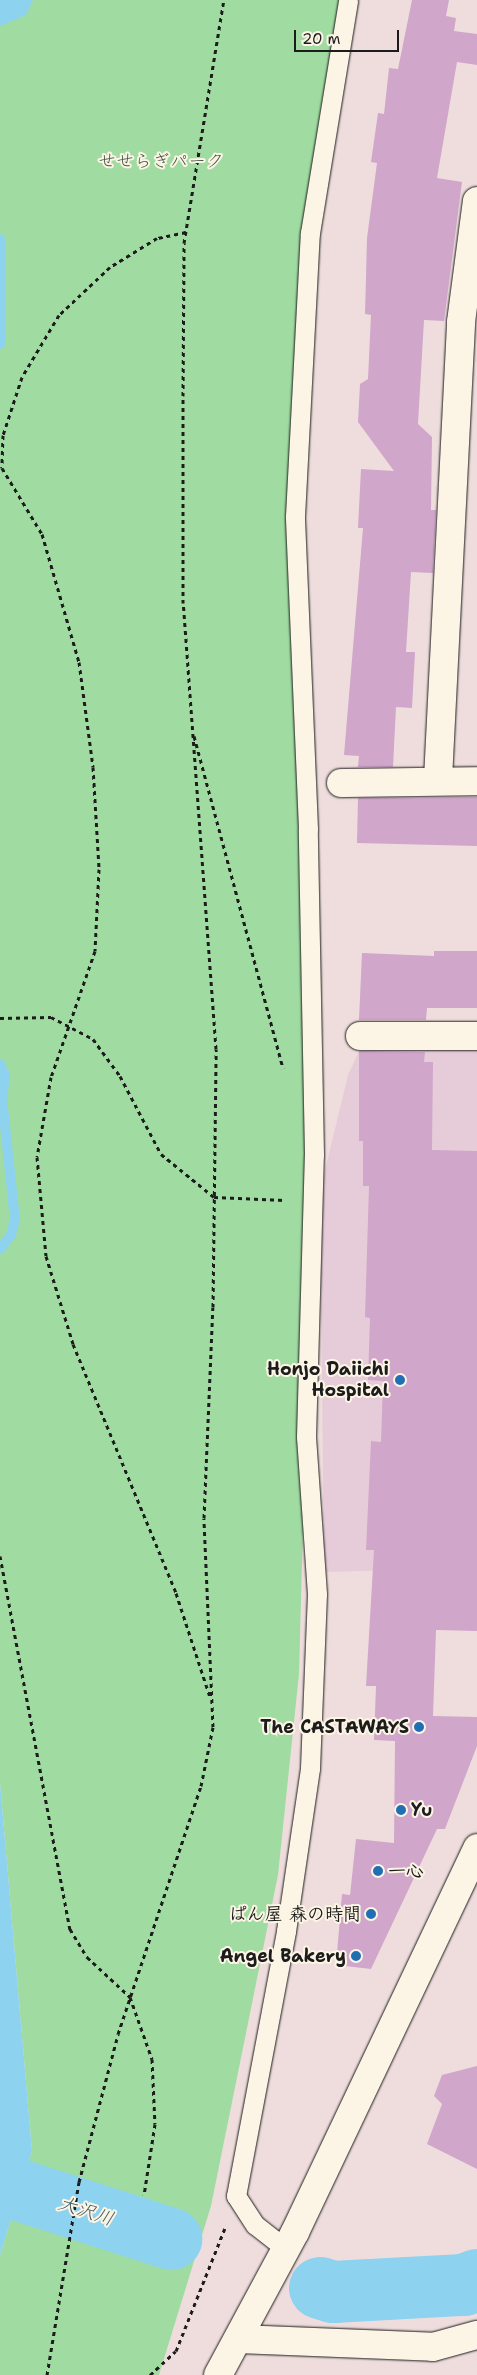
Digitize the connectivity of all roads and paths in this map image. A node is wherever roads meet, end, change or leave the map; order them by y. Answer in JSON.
{"nodes":[{"id":1,"x":224,"y":0,"type":"edge"},
{"id":2,"x":348,"y":0,"type":"edge"},
{"id":3,"x":477,"y":201,"type":"edge"},
{"id":4,"x":186,"y":232,"type":"junction"},
{"id":5,"x":469,"y":321,"type":"edge"},
{"id":6,"x":1,"y":435,"type":"edge"},
{"id":7,"x":192,"y":728,"type":"junction"},
{"id":8,"x":438,"y":779,"type":"junction"},
{"id":9,"x":477,"y":782,"type":"edge"},
{"id":10,"x":341,"y":783,"type":"dead end"},
{"id":11,"x":0,"y":1018,"type":"edge"},
{"id":12,"x":68,"y":1026,"type":"junction"},
{"id":13,"x":360,"y":1036,"type":"dead end"},
{"id":14,"x":477,"y":1036,"type":"edge"},
{"id":15,"x":285,"y":1079,"type":"dead end"},
{"id":16,"x":214,"y":1197,"type":"junction"},
{"id":17,"x":312,"y":1201,"type":"junction"},
{"id":18,"x":0,"y":1556,"type":"edge"},
{"id":19,"x":212,"y":1702,"type":"junction"},
{"id":20,"x":477,"y":1848,"type":"edge"},
{"id":21,"x":130,"y":1997,"type":"junction"},
{"id":22,"x":144,"y":2195,"type":"dead end"},
{"id":23,"x":236,"y":2196,"type":"junction"},
{"id":24,"x":286,"y":2248,"type":"junction"},
{"id":25,"x":477,"y":2335,"type":"edge"},
{"id":26,"x":238,"y":2339,"type":"junction"},
{"id":27,"x":47,"y":2375,"type":"edge"},
{"id":28,"x":150,"y":2375,"type":"edge"},
{"id":29,"x":218,"y":2375,"type":"edge"}],
"edges":[{"from":1,"to":4,"type":"path"},
{"from":2,"to":17,"type":"lane"},
{"from":3,"to":5,"type":"street"},
{"from":4,"to":6,"type":"path"},
{"from":4,"to":7,"type":"path"},
{"from":5,"to":8,"type":"street"},
{"from":6,"to":12,"type":"path"},
{"from":7,"to":15,"type":"path"},
{"from":7,"to":16,"type":"path"},
{"from":8,"to":9,"type":"street"},
{"from":8,"to":10,"type":"street"},
{"from":11,"to":12,"type":"path"},
{"from":12,"to":16,"type":"path"},
{"from":12,"to":19,"type":"path"},
{"from":13,"to":14,"type":"street"},
{"from":16,"to":17,"type":"path"},
{"from":16,"to":19,"type":"path"},
{"from":17,"to":23,"type":"lane"},
{"from":18,"to":21,"type":"path"},
{"from":19,"to":21,"type":"path"},
{"from":20,"to":24,"type":"street"},
{"from":21,"to":22,"type":"path"},
{"from":21,"to":27,"type":"path"},
{"from":23,"to":24,"type":"lane"},
{"from":23,"to":28,"type":"path"},
{"from":24,"to":26,"type":"street"},
{"from":25,"to":26,"type":"street"},
{"from":26,"to":29,"type":"street"}]}
